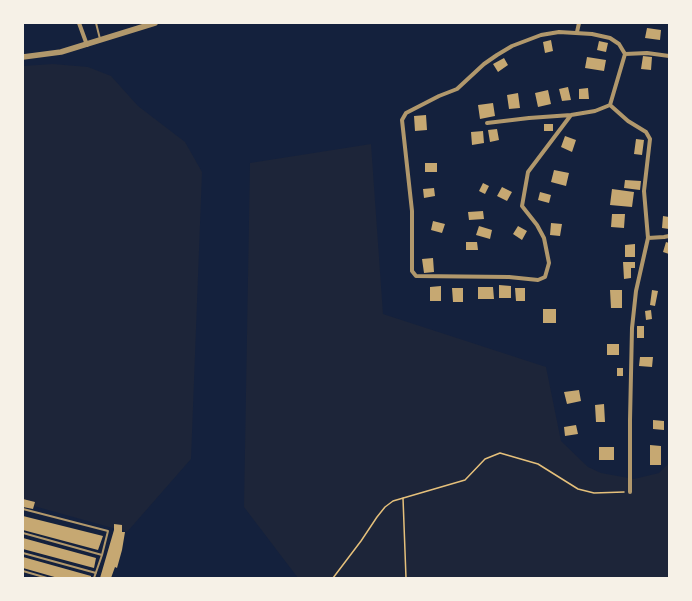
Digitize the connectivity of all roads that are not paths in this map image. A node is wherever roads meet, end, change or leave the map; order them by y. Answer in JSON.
{"nodes":[{"id":1,"x":79,"y":23,"type":"edge"},
{"id":2,"x":96,"y":23,"type":"edge"},
{"id":3,"x":155,"y":23,"type":"edge"},
{"id":4,"x":579,"y":23,"type":"edge"},
{"id":5,"x":576,"y":32,"type":"junction"},
{"id":6,"x":100,"y":40,"type":"junction"},
{"id":7,"x":87,"y":45,"type":"junction"},
{"id":8,"x":624,"y":54,"type":"junction"},
{"id":9,"x":669,"y":56,"type":"edge"},
{"id":10,"x":23,"y":57,"type":"edge"},
{"id":11,"x":610,"y":105,"type":"junction"},
{"id":12,"x":571,"y":115,"type":"junction"},
{"id":13,"x":488,"y":123,"type":"dead end"},
{"id":14,"x":669,"y":236,"type":"edge"},
{"id":15,"x":648,"y":238,"type":"junction"},
{"id":16,"x":630,"y":492,"type":"road end"},
{"id":17,"x":23,"y":509,"type":"edge"},
{"id":18,"x":23,"y":532,"type":"edge"},
{"id":19,"x":23,"y":553,"type":"edge"},
{"id":20,"x":102,"y":555,"type":"junction"},
{"id":21,"x":23,"y":571,"type":"edge"},
{"id":22,"x":96,"y":573,"type":"junction"},
{"id":23,"x":46,"y":578,"type":"edge"},
{"id":24,"x":94,"y":578,"type":"edge"}],
"edges":[{"from":1,"to":7,"type":"street"},
{"from":2,"to":6,"type":"lane"},
{"from":3,"to":6,"type":"street"},
{"from":4,"to":5,"type":"street"},
{"from":5,"to":8,"type":"street"},
{"from":5,"to":12,"type":"street"},
{"from":6,"to":7,"type":"street"},
{"from":7,"to":10,"type":"street"},
{"from":8,"to":9,"type":"street"},
{"from":8,"to":11,"type":"street"},
{"from":11,"to":12,"type":"street"},
{"from":11,"to":15,"type":"street"},
{"from":12,"to":13,"type":"street"},
{"from":14,"to":15,"type":"street"},
{"from":15,"to":16,"type":"street"},
{"from":17,"to":20,"type":"lane"},
{"from":18,"to":20,"type":"lane"},
{"from":19,"to":22,"type":"lane"},
{"from":20,"to":22,"type":"lane"},
{"from":21,"to":23,"type":"lane"},
{"from":22,"to":24,"type":"lane"}]}
